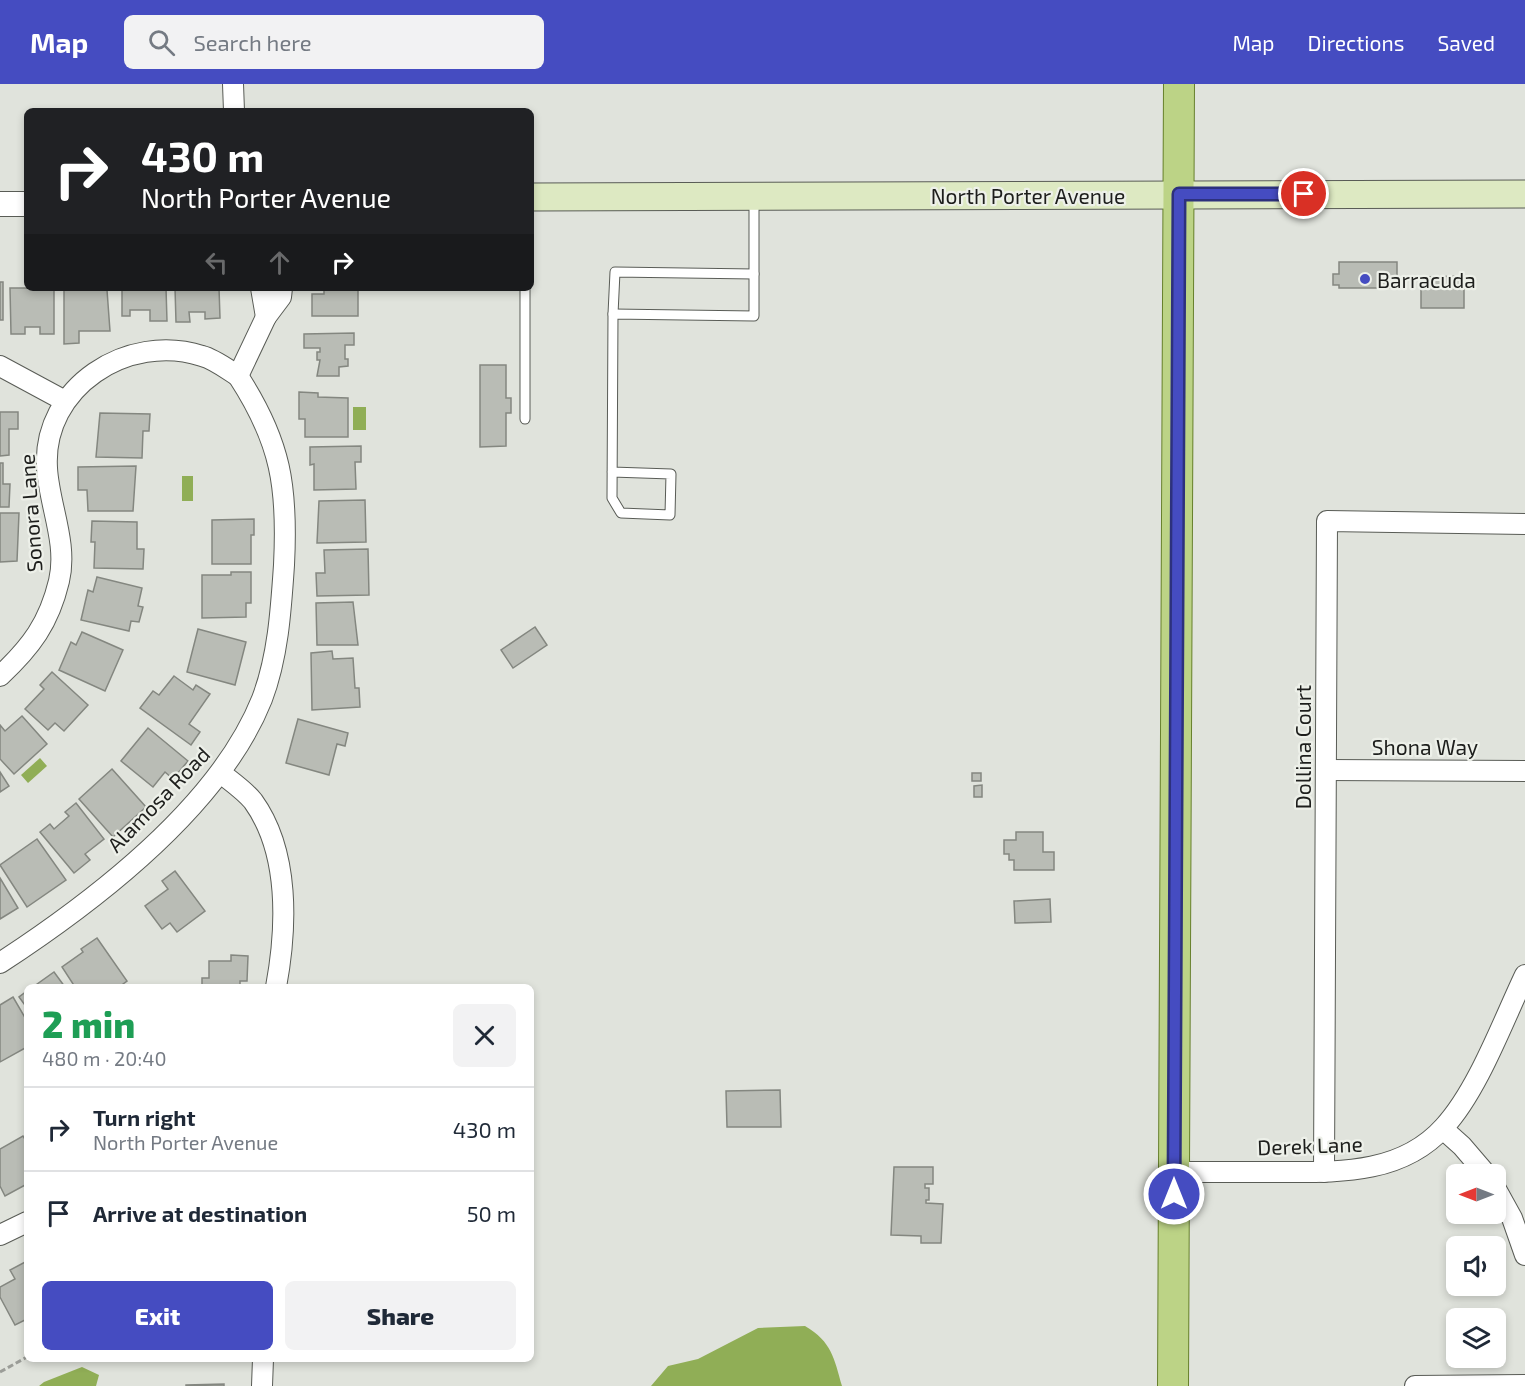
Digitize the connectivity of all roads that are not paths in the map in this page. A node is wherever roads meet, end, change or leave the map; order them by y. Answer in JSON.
{"nodes":[{"id":1,"x":233,"y":84,"type":"edge"},
{"id":2,"x":1179,"y":84,"type":"edge"},
{"id":3,"x":234,"y":108,"type":"edge"},
{"id":4,"x":1179,"y":194,"type":"junction"},
{"id":5,"x":1525,"y":194,"type":"edge"},
{"id":6,"x":754,"y":195,"type":"junction"},
{"id":7,"x":534,"y":197,"type":"edge"},
{"id":8,"x":0,"y":204,"type":"edge"},
{"id":9,"x":24,"y":204,"type":"edge"},
{"id":10,"x":754,"y":274,"type":"junction"},
{"id":11,"x":262,"y":291,"type":"edge"},
{"id":12,"x":282,"y":291,"type":"edge"},
{"id":13,"x":525,"y":291,"type":"edge"},
{"id":14,"x":613,"y":314,"type":"junction"},
{"id":15,"x":266,"y":317,"type":"junction"},
{"id":16,"x":0,"y":366,"type":"edge"},
{"id":17,"x":238,"y":376,"type":"junction"},
{"id":18,"x":65,"y":401,"type":"junction"},
{"id":19,"x":525,"y":419,"type":"dead end"},
{"id":20,"x":612,"y":472,"type":"junction"},
{"id":21,"x":1525,"y":524,"type":"edge"},
{"id":22,"x":0,"y":676,"type":"edge"},
{"id":23,"x":1326,"y":770,"type":"junction"},
{"id":24,"x":1525,"y":771,"type":"edge"},
{"id":25,"x":222,"y":774,"type":"junction"},
{"id":26,"x":0,"y":963,"type":"edge"},
{"id":27,"x":1525,"y":975,"type":"edge"},
{"id":28,"x":276,"y":984,"type":"edge"},
{"id":29,"x":1443,"y":1129,"type":"junction"},
{"id":30,"x":1477,"y":1164,"type":"edge"},
{"id":31,"x":1174,"y":1172,"type":"junction"},
{"id":32,"x":1324,"y":1172,"type":"junction"},
{"id":33,"x":1506,"y":1207,"type":"edge"},
{"id":34,"x":24,"y":1223,"type":"edge"},
{"id":35,"x":0,"y":1235,"type":"edge"},
{"id":36,"x":1525,"y":1256,"type":"edge"},
{"id":37,"x":263,"y":1362,"type":"edge"},
{"id":38,"x":1525,"y":1385,"type":"edge"},
{"id":39,"x":262,"y":1386,"type":"edge"},
{"id":40,"x":1173,"y":1386,"type":"edge"},
{"id":41,"x":1415,"y":1386,"type":"edge"}],
"edges":[{"from":1,"to":3,"type":"street"},
{"from":2,"to":4,"type":"main road"},
{"from":4,"to":5,"type":"main road","name":"North Porter Avenue"},
{"from":4,"to":6,"type":"main road","name":"North Porter Avenue"},
{"from":4,"to":31,"type":"main road"},
{"from":6,"to":7,"type":"main road","name":"North Porter Avenue"},
{"from":6,"to":10,"type":"lane"},
{"from":8,"to":9,"type":"street"},
{"from":10,"to":14,"type":"lane"},
{"from":10,"to":14,"type":"lane"},
{"from":11,"to":15,"type":"street"},
{"from":12,"to":15,"type":"street"},
{"from":13,"to":19,"type":"lane"},
{"from":14,"to":20,"type":"lane"},
{"from":15,"to":17,"type":"street"},
{"from":16,"to":18,"type":"street"},
{"from":17,"to":18,"type":"street"},
{"from":17,"to":25,"type":"street","name":"Alamosa Road"},
{"from":18,"to":22,"type":"street","name":"Sonora Lane"},
{"from":20,"to":20,"type":"lane"},
{"from":21,"to":23,"type":"street","name":"Dollina Court"},
{"from":23,"to":24,"type":"street","name":"Shona Way"},
{"from":23,"to":32,"type":"street","name":"Dollina Court"},
{"from":25,"to":26,"type":"street","name":"Alamosa Road"},
{"from":25,"to":28,"type":"street"},
{"from":27,"to":29,"type":"street","name":"Derek Lane"},
{"from":29,"to":30,"type":"street"},
{"from":29,"to":32,"type":"street","name":"Derek Lane"},
{"from":31,"to":32,"type":"street","name":"Derek Lane"},
{"from":31,"to":40,"type":"main road"},
{"from":33,"to":36,"type":"street"},
{"from":34,"to":35,"type":"street"},
{"from":37,"to":39,"type":"street"},
{"from":38,"to":41,"type":"street"}]}
